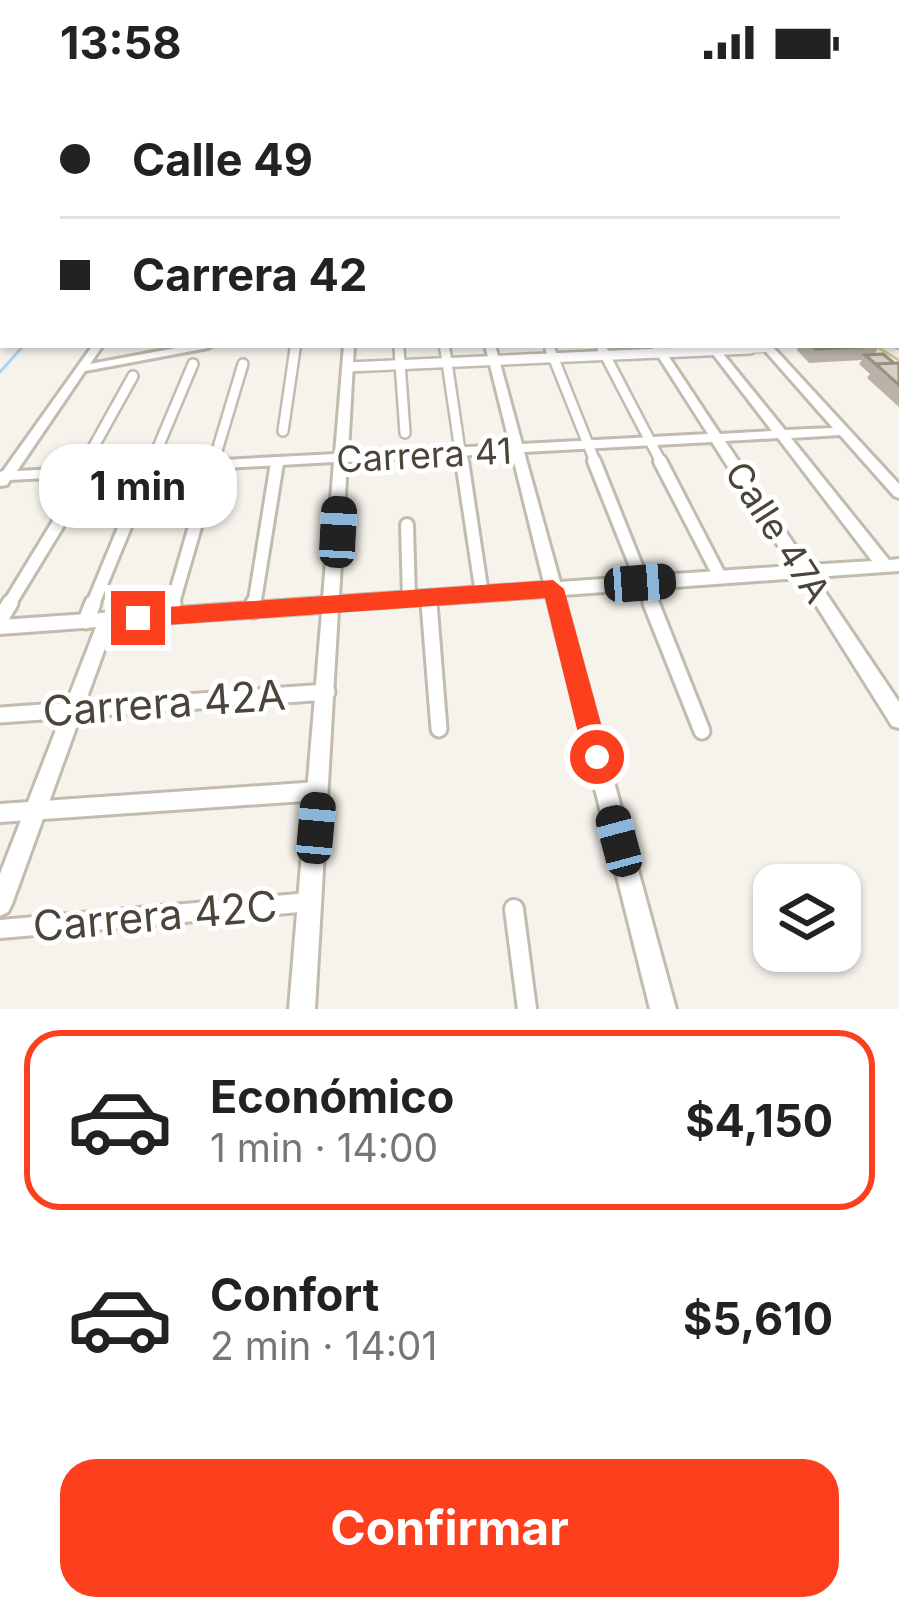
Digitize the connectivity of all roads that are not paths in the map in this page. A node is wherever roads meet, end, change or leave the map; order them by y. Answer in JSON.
{"nodes":[{"id":1,"x":96,"y":348,"type":"edge"},
{"id":2,"x":296,"y":348,"type":"edge"},
{"id":3,"x":349,"y":348,"type":"edge"},
{"id":4,"x":399,"y":348,"type":"edge"},
{"id":5,"x":443,"y":348,"type":"edge"},
{"id":6,"x":491,"y":348,"type":"edge"},
{"id":7,"x":713,"y":348,"type":"edge"},
{"id":8,"x":768,"y":348,"type":"edge"},
{"id":9,"x":865,"y":348,"type":"edge"},
{"id":10,"x":159,"y":350,"type":"edge"},
{"id":11,"x":659,"y":350,"type":"edge"},
{"id":12,"x":603,"y":351,"type":"edge"},
{"id":13,"x":550,"y":352,"type":"edge"},
{"id":14,"x":495,"y":362,"type":"junction"},
{"id":15,"x":193,"y":364,"type":"dead end"},
{"id":16,"x":243,"y":364,"type":"dead end"},
{"id":17,"x":446,"y":364,"type":"junction"},
{"id":18,"x":401,"y":365,"type":"junction"},
{"id":19,"x":348,"y":368,"type":"junction"},
{"id":20,"x":899,"y":368,"type":"edge"},
{"id":21,"x":80,"y":369,"type":"junction"},
{"id":22,"x":133,"y":376,"type":"dead end"},
{"id":23,"x":283,"y":431,"type":"dead end"},
{"id":24,"x":843,"y":431,"type":"junction"},
{"id":25,"x":405,"y":433,"type":"dead end"},
{"id":26,"x":781,"y":434,"type":"junction"},
{"id":27,"x":716,"y":437,"type":"junction"},
{"id":28,"x":651,"y":441,"type":"junction"},
{"id":29,"x":586,"y":445,"type":"junction"},
{"id":30,"x":517,"y":450,"type":"junction"},
{"id":31,"x":460,"y":453,"type":"junction"},
{"id":32,"x":342,"y":459,"type":"junction"},
{"id":33,"x":278,"y":463,"type":"junction"},
{"id":34,"x":211,"y":466,"type":"junction"},
{"id":35,"x":150,"y":470,"type":"junction"},
{"id":36,"x":84,"y":474,"type":"junction"},
{"id":37,"x":1,"y":480,"type":"edge"},
{"id":38,"x":899,"y":493,"type":"edge"},
{"id":39,"x":407,"y":525,"type":"dead end"},
{"id":40,"x":892,"y":565,"type":"edge"},
{"id":41,"x":803,"y":571,"type":"junction"},
{"id":42,"x":720,"y":577,"type":"junction"},
{"id":43,"x":640,"y":583,"type":"junction"},
{"id":44,"x":553,"y":589,"type":"junction"},
{"id":45,"x":482,"y":594,"type":"junction"},
{"id":46,"x":429,"y":597,"type":"junction"},
{"id":47,"x":409,"y":599,"type":"junction"},
{"id":48,"x":334,"y":604,"type":"junction"},
{"id":49,"x":254,"y":610,"type":"junction"},
{"id":50,"x":170,"y":615,"type":"junction"},
{"id":51,"x":97,"y":621,"type":"junction"},
{"id":52,"x":0,"y":623,"type":"edge"},
{"id":53,"x":327,"y":692,"type":"junction"},
{"id":54,"x":72,"y":710,"type":"junction"},
{"id":55,"x":0,"y":715,"type":"edge"},
{"id":56,"x":899,"y":719,"type":"edge"},
{"id":57,"x":440,"y":729,"type":"dead end"},
{"id":58,"x":702,"y":731,"type":"dead end"},
{"id":59,"x":320,"y":791,"type":"junction"},
{"id":60,"x":32,"y":810,"type":"junction"},
{"id":61,"x":0,"y":813,"type":"edge"},
{"id":62,"x":311,"y":902,"type":"junction"},
{"id":63,"x":0,"y":904,"type":"edge"},
{"id":64,"x":514,"y":909,"type":"dead end"},
{"id":65,"x":0,"y":929,"type":"edge"},
{"id":66,"x":302,"y":1009,"type":"edge"},
{"id":67,"x":527,"y":1009,"type":"edge"},
{"id":68,"x":663,"y":1009,"type":"edge"}],
"edges":[{"from":1,"to":21,"type":"street"},
{"from":2,"to":23,"type":"street"},
{"from":3,"to":19,"type":"street"},
{"from":4,"to":18,"type":"street"},
{"from":5,"to":17,"type":"street"},
{"from":6,"to":14,"type":"street"},
{"from":7,"to":11,"type":"street"},
{"from":7,"to":26,"type":"street"},
{"from":8,"to":24,"type":"street"},
{"from":9,"to":20,"type":"main road"},
{"from":10,"to":21,"type":"street"},
{"from":11,"to":12,"type":"street"},
{"from":11,"to":27,"type":"street","name":"Calle 47A"},
{"from":12,"to":13,"type":"street"},
{"from":12,"to":28,"type":"street"},
{"from":13,"to":14,"type":"street"},
{"from":13,"to":29,"type":"street"},
{"from":14,"to":17,"type":"street"},
{"from":14,"to":30,"type":"street"},
{"from":15,"to":35,"type":"street"},
{"from":16,"to":34,"type":"street"},
{"from":17,"to":18,"type":"street"},
{"from":17,"to":31,"type":"street"},
{"from":18,"to":19,"type":"street"},
{"from":18,"to":25,"type":"street"},
{"from":19,"to":32,"type":"street"},
{"from":21,"to":37,"type":"street"},
{"from":22,"to":36,"type":"street"},
{"from":24,"to":26,"type":"street","name":"Carrera 41"},
{"from":24,"to":38,"type":"street"},
{"from":26,"to":27,"type":"street","name":"Carrera 41"},
{"from":26,"to":40,"type":"street"},
{"from":27,"to":28,"type":"street","name":"Carrera 41"},
{"from":27,"to":41,"type":"street","name":"Calle 47A"},
{"from":28,"to":29,"type":"street","name":"Carrera 41"},
{"from":28,"to":42,"type":"street"},
{"from":29,"to":30,"type":"street","name":"Carrera 41"},
{"from":29,"to":43,"type":"street"},
{"from":30,"to":31,"type":"street","name":"Carrera 41"},
{"from":30,"to":44,"type":"street"},
{"from":31,"to":32,"type":"street","name":"Carrera 41"},
{"from":31,"to":45,"type":"street"},
{"from":32,"to":33,"type":"street","name":"Carrera 41"},
{"from":32,"to":48,"type":"street"},
{"from":33,"to":34,"type":"street","name":"Carrera 41"},
{"from":33,"to":49,"type":"street"},
{"from":34,"to":35,"type":"street","name":"Carrera 41"},
{"from":34,"to":50,"type":"street"},
{"from":35,"to":36,"type":"street","name":"Carrera 41"},
{"from":35,"to":51,"type":"street"},
{"from":36,"to":37,"type":"street","name":"Carrera 41"},
{"from":36,"to":52,"type":"street"},
{"from":39,"to":47,"type":"street"},
{"from":40,"to":41,"type":"street"},
{"from":41,"to":42,"type":"street"},
{"from":41,"to":56,"type":"street","name":"Calle 47A"},
{"from":42,"to":43,"type":"street"},
{"from":43,"to":44,"type":"street"},
{"from":43,"to":58,"type":"street"},
{"from":44,"to":45,"type":"street"},
{"from":44,"to":68,"type":"street"},
{"from":45,"to":46,"type":"street"},
{"from":46,"to":47,"type":"street"},
{"from":46,"to":57,"type":"street"},
{"from":47,"to":48,"type":"street"},
{"from":48,"to":49,"type":"street"},
{"from":48,"to":53,"type":"street"},
{"from":49,"to":50,"type":"street"},
{"from":50,"to":51,"type":"street"},
{"from":51,"to":52,"type":"street"},
{"from":51,"to":54,"type":"street"},
{"from":53,"to":54,"type":"street","name":"Carrera 42A"},
{"from":53,"to":59,"type":"street"},
{"from":54,"to":55,"type":"street","name":"Carrera 42A"},
{"from":54,"to":60,"type":"street"},
{"from":59,"to":60,"type":"street"},
{"from":59,"to":62,"type":"street"},
{"from":60,"to":61,"type":"street"},
{"from":60,"to":63,"type":"street"},
{"from":62,"to":65,"type":"street","name":"Carrera 42C"},
{"from":62,"to":66,"type":"street"},
{"from":64,"to":67,"type":"street"}]}
